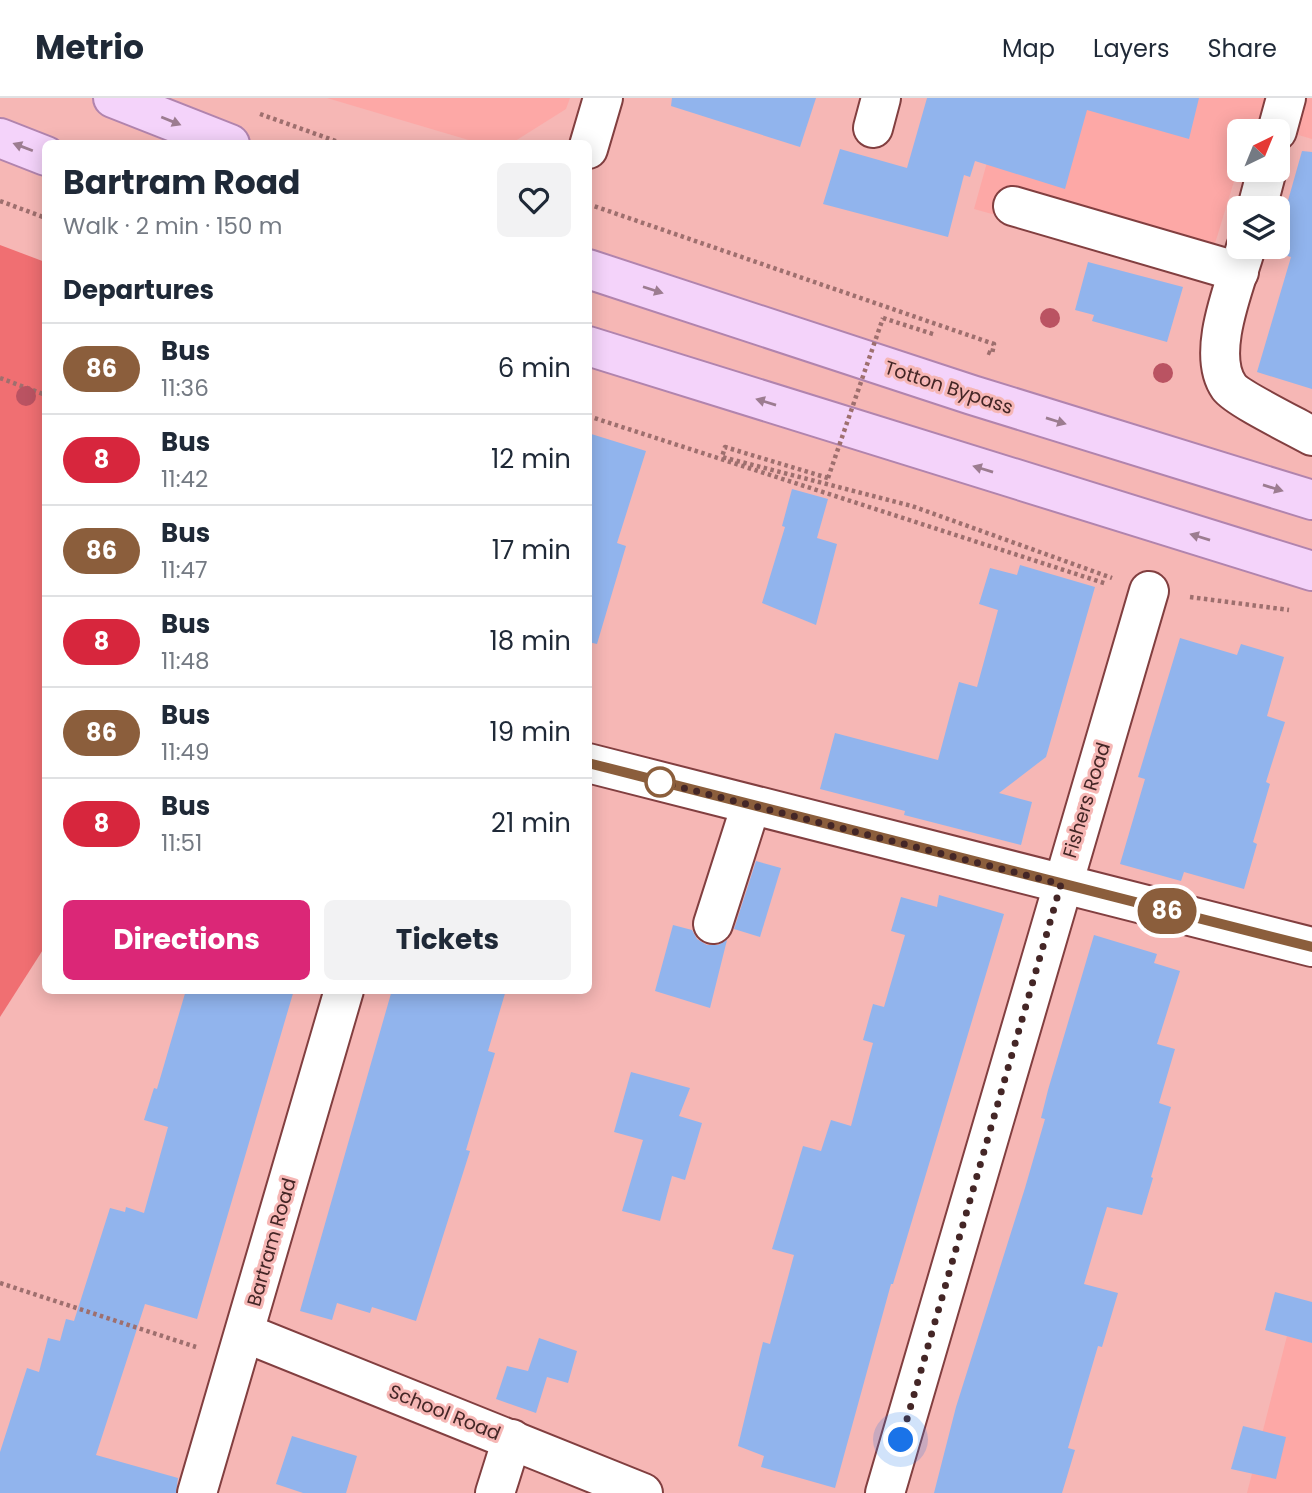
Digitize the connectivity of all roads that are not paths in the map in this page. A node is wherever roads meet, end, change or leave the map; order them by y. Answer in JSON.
{"nodes":[{"id":1,"x":113,"y":98,"type":"edge"},
{"id":2,"x":603,"y":98,"type":"edge"},
{"id":3,"x":1286,"y":98,"type":"edge"},
{"id":4,"x":1280,"y":119,"type":"edge"},
{"id":5,"x":0,"y":138,"type":"edge"},
{"id":6,"x":220,"y":140,"type":"edge"},
{"id":7,"x":591,"y":140,"type":"edge"},
{"id":8,"x":42,"y":154,"type":"edge"},
{"id":9,"x":1013,"y":206,"type":"dead end"},
{"id":10,"x":1243,"y":260,"type":"edge"},
{"id":11,"x":592,"y":270,"type":"edge"},
{"id":12,"x":592,"y":347,"type":"edge"},
{"id":13,"x":1312,"y":436,"type":"edge"},
{"id":14,"x":1312,"y":500,"type":"edge"},
{"id":15,"x":1312,"y":572,"type":"edge"},
{"id":16,"x":1149,"y":591,"type":"road end"},
{"id":17,"x":592,"y":764,"type":"edge"},
{"id":18,"x":751,"y":805,"type":"junction"},
{"id":19,"x":1061,"y":884,"type":"junction"},
{"id":20,"x":713,"y":924,"type":"dead end"},
{"id":21,"x":1312,"y":947,"type":"edge"},
{"id":22,"x":343,"y":994,"type":"edge"},
{"id":23,"x":241,"y":1347,"type":"junction"},
{"id":24,"x":512,"y":1439,"type":"junction"},
{"id":25,"x":197,"y":1493,"type":"edge"},
{"id":26,"x":495,"y":1493,"type":"edge"},
{"id":27,"x":643,"y":1493,"type":"edge"},
{"id":28,"x":886,"y":1493,"type":"edge"}],
"edges":[{"from":1,"to":6,"type":"main road","one_way":true},
{"from":2,"to":7,"type":"street"},
{"from":3,"to":4,"type":"street"},
{"from":8,"to":5,"type":"main road","one_way":true},
{"from":9,"to":10,"type":"street"},
{"from":10,"to":13,"type":"street"},
{"from":11,"to":14,"type":"main road","name":"Totton Bypass","one_way":true},
{"from":15,"to":12,"type":"main road","one_way":true},
{"from":16,"to":19,"type":"street","name":"Fishers Road"},
{"from":17,"to":18,"type":"street"},
{"from":18,"to":19,"type":"street"},
{"from":18,"to":20,"type":"street"},
{"from":19,"to":21,"type":"street"},
{"from":19,"to":28,"type":"street","name":"Fishers Road"},
{"from":22,"to":23,"type":"street","name":"Bartram Road"},
{"from":23,"to":24,"type":"street","name":"School Road"},
{"from":23,"to":25,"type":"street","name":"Bartram Road"},
{"from":24,"to":26,"type":"street"},
{"from":24,"to":27,"type":"street","name":"School Road"}]}
